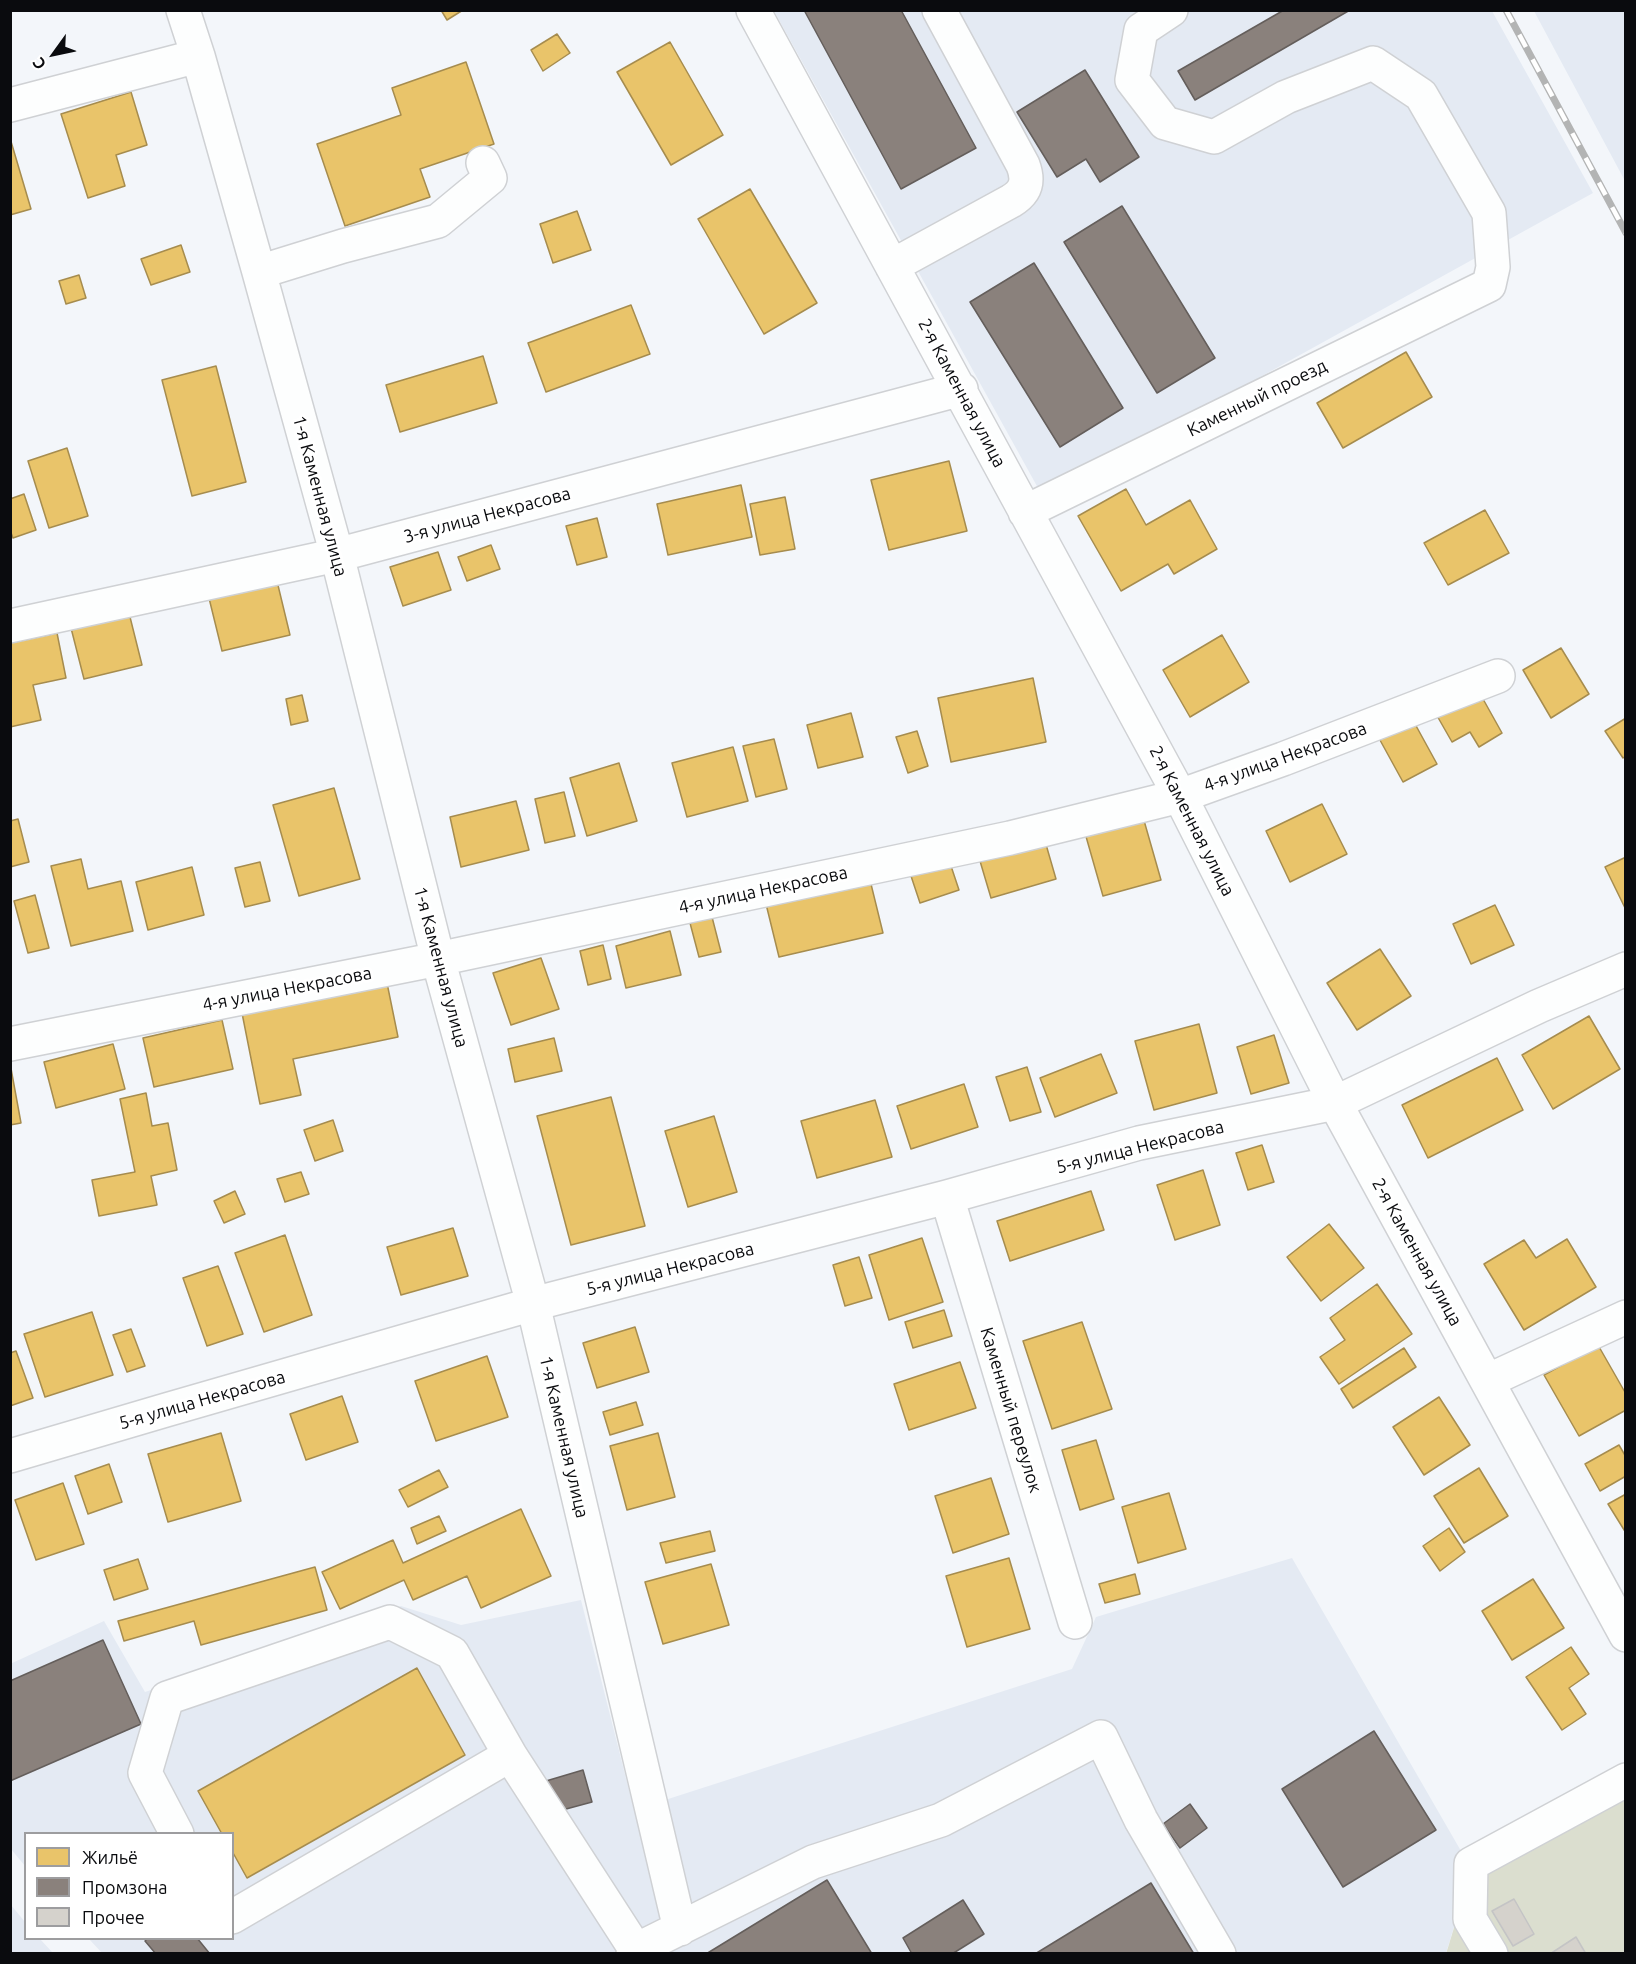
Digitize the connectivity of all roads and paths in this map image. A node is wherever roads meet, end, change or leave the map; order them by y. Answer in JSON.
{"nodes":[{"id":1,"x":183,"y":10,"type":"edge"},
{"id":2,"x":753,"y":10,"type":"edge"},
{"id":3,"x":939,"y":10,"type":"edge"},
{"id":4,"x":1171,"y":10,"type":"edge"},
{"id":5,"x":198,"y":56,"type":"junction"},
{"id":6,"x":10,"y":105,"type":"edge"},
{"id":7,"x":483,"y":163,"type":"dead end"},
{"id":8,"x":892,"y":266,"type":"junction"},
{"id":9,"x":259,"y":272,"type":"junction"},
{"id":10,"x":961,"y":389,"type":"junction"},
{"id":11,"x":1026,"y":512,"type":"junction"},
{"id":12,"x":337,"y":555,"type":"junction"},
{"id":13,"x":10,"y":626,"type":"edge"},
{"id":14,"x":1498,"y":676,"type":"dead end"},
{"id":15,"x":1180,"y":796,"type":"junction"},
{"id":16,"x":438,"y":959,"type":"junction"},
{"id":17,"x":1626,"y":969,"type":"edge"},
{"id":18,"x":10,"y":1044,"type":"edge"},
{"id":19,"x":1335,"y":1103,"type":"junction"},
{"id":20,"x":947,"y":1197,"type":"junction"},
{"id":21,"x":533,"y":1304,"type":"junction"},
{"id":22,"x":1626,"y":1317,"type":"edge"},
{"id":23,"x":1487,"y":1382,"type":"junction"},
{"id":24,"x":10,"y":1456,"type":"edge"},
{"id":25,"x":1075,"y":1622,"type":"dead end"},
{"id":26,"x":1624,"y":1629,"type":"edge"},
{"id":27,"x":510,"y":1755,"type":"junction"},
{"id":28,"x":1626,"y":1780,"type":"edge"},
{"id":29,"x":176,"y":1832,"type":"edge"},
{"id":30,"x":234,"y":1916,"type":"edge"},
{"id":31,"x":680,"y":1929,"type":"junction"},
{"id":32,"x":634,"y":1952,"type":"edge"},
{"id":33,"x":1219,"y":1953,"type":"edge"},
{"id":34,"x":1491,"y":1953,"type":"edge"}],
"edges":[{"from":1,"to":5,"type":"street","name":"1-я Каменная улица"},
{"from":2,"to":8,"type":"street","name":"2-я Каменная улица"},
{"from":3,"to":8,"type":"street"},
{"from":4,"to":11,"type":"street","name":"Каменный проезд"},
{"from":5,"to":6,"type":"street"},
{"from":5,"to":9,"type":"street","name":"1-я Каменная улица"},
{"from":7,"to":9,"type":"street"},
{"from":8,"to":10,"type":"street","name":"2-я Каменная улица"},
{"from":9,"to":12,"type":"street","name":"1-я Каменная улица"},
{"from":10,"to":11,"type":"street","name":"2-я Каменная улица"},
{"from":10,"to":12,"type":"street","name":"3-я улица Некрасова"},
{"from":11,"to":15,"type":"street","name":"2-я Каменная улица"},
{"from":12,"to":13,"type":"street","name":"3-я улица Некрасова"},
{"from":12,"to":16,"type":"street","name":"1-я Каменная улица"},
{"from":14,"to":15,"type":"street","name":"4-я улица Некрасова"},
{"from":15,"to":16,"type":"street","name":"4-я улица Некрасова"},
{"from":15,"to":19,"type":"street","name":"2-я Каменная улица"},
{"from":16,"to":18,"type":"street","name":"4-я улица Некрасова"},
{"from":16,"to":21,"type":"street","name":"1-я Каменная улица"},
{"from":17,"to":19,"type":"street","name":"5-я улица Некрасова"},
{"from":19,"to":20,"type":"street","name":"5-я улица Некрасова"},
{"from":19,"to":23,"type":"street","name":"2-я Каменная улица"},
{"from":20,"to":21,"type":"street","name":"5-я улица Некрасова"},
{"from":20,"to":25,"type":"street","name":"Каменный переулок"},
{"from":21,"to":24,"type":"street","name":"5-я улица Некрасова"},
{"from":21,"to":31,"type":"street","name":"1-я Каменная улица"},
{"from":22,"to":23,"type":"street"},
{"from":23,"to":26,"type":"street","name":"2-я Каменная улица"},
{"from":27,"to":29,"type":"street"},
{"from":27,"to":30,"type":"street"},
{"from":27,"to":32,"type":"street"},
{"from":28,"to":34,"type":"street"},
{"from":31,"to":32,"type":"street"},
{"from":31,"to":33,"type":"street"}]}
